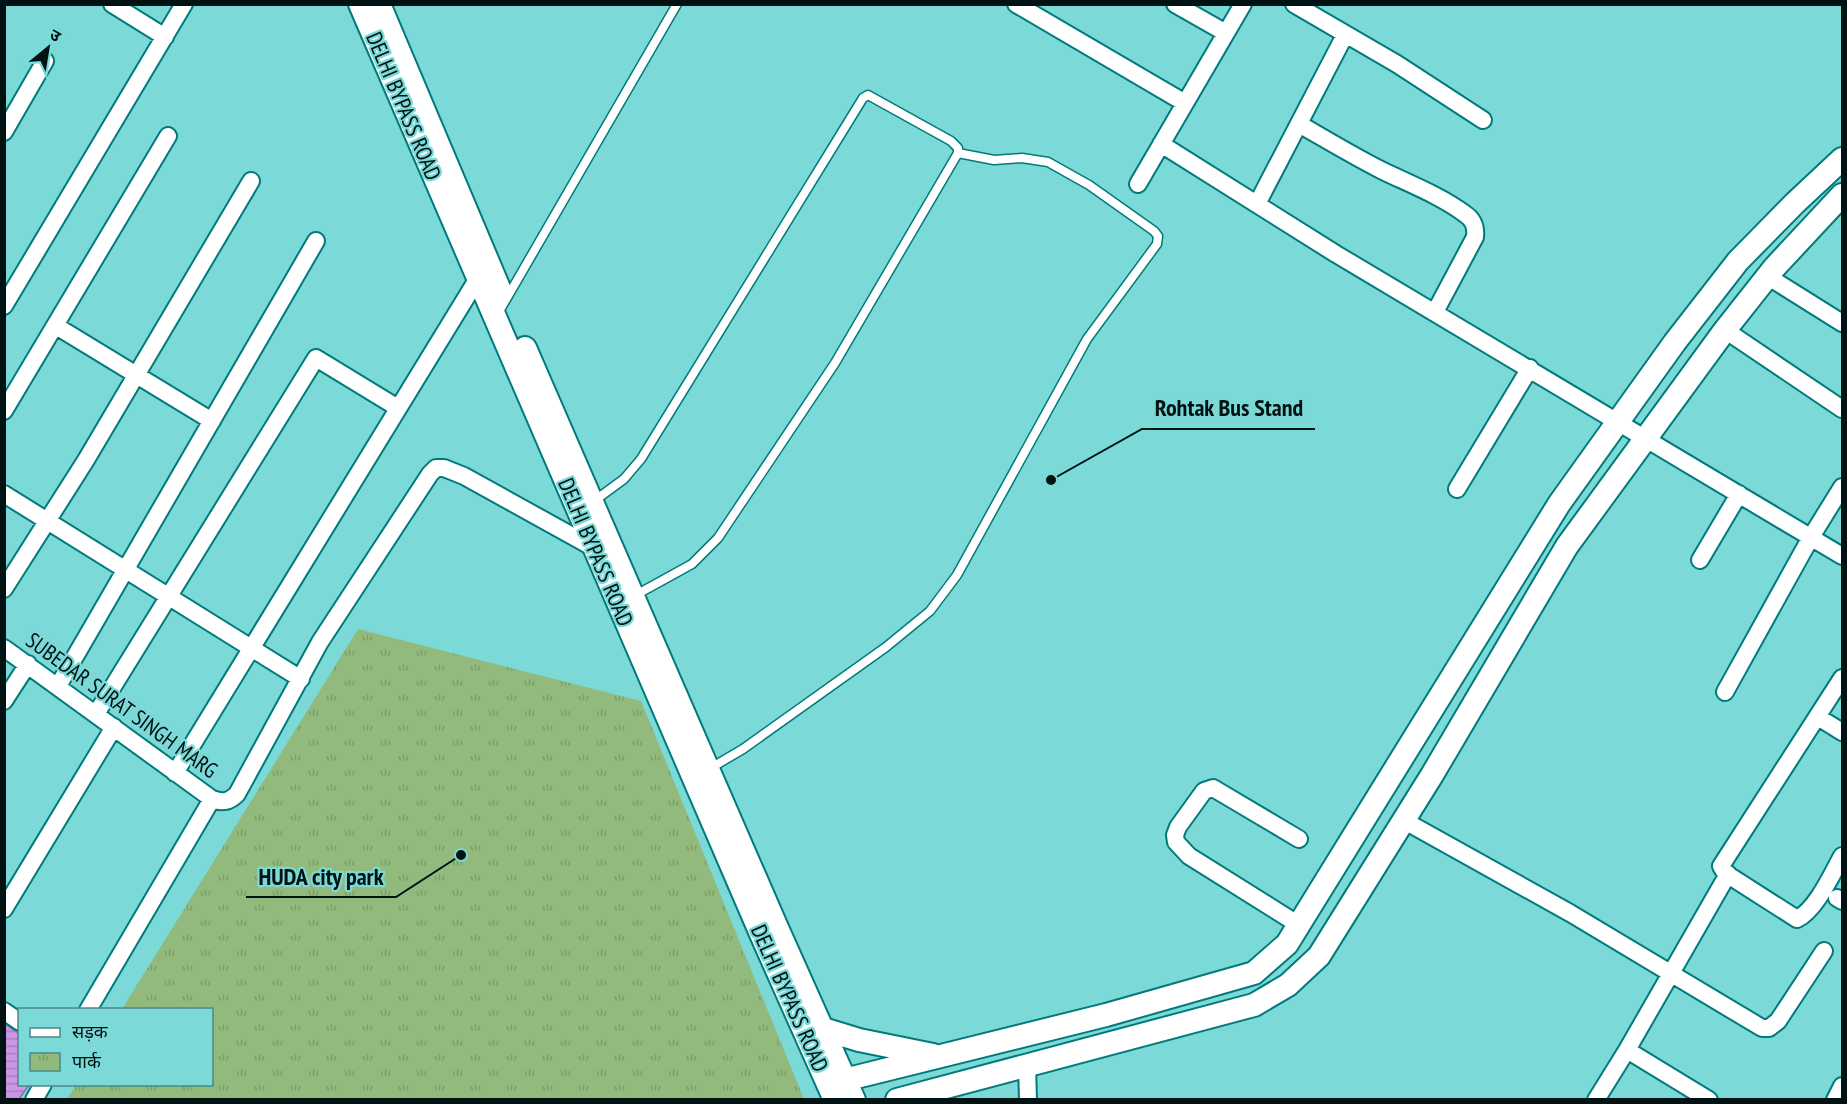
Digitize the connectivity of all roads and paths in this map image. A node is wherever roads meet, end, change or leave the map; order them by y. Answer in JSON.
{"nodes":[{"id":1,"x":112,"y":4,"type":"edge"},
{"id":2,"x":184,"y":4,"type":"edge"},
{"id":3,"x":360,"y":4,"type":"edge"},
{"id":4,"x":379,"y":4,"type":"edge"},
{"id":5,"x":677,"y":4,"type":"edge"},
{"id":6,"x":1017,"y":4,"type":"edge"},
{"id":7,"x":1175,"y":4,"type":"edge"},
{"id":8,"x":1243,"y":4,"type":"edge"},
{"id":9,"x":1294,"y":4,"type":"edge"},
{"id":10,"x":1226,"y":33,"type":"junction"},
{"id":11,"x":1345,"y":34,"type":"junction"},
{"id":12,"x":165,"y":37,"type":"junction"},
{"id":13,"x":45,"y":61,"type":"dead end"},
{"id":14,"x":1185,"y":103,"type":"junction"},
{"id":15,"x":10,"y":110,"type":"edge"},
{"id":16,"x":1483,"y":120,"type":"dead end"},
{"id":17,"x":1299,"y":124,"type":"junction"},
{"id":18,"x":4,"y":132,"type":"edge"},
{"id":19,"x":168,"y":136,"type":"dead end"},
{"id":20,"x":1161,"y":144,"type":"junction"},
{"id":21,"x":958,"y":153,"type":"junction"},
{"id":22,"x":1842,"y":159,"type":"edge"},
{"id":23,"x":251,"y":181,"type":"dead end"},
{"id":24,"x":1138,"y":184,"type":"dead end"},
{"id":25,"x":1842,"y":195,"type":"edge"},
{"id":26,"x":1257,"y":204,"type":"junction"},
{"id":27,"x":316,"y":241,"type":"dead end"},
{"id":28,"x":483,"y":270,"type":"junction"},
{"id":29,"x":1767,"y":276,"type":"junction"},
{"id":30,"x":5,"y":304,"type":"edge"},
{"id":31,"x":500,"y":310,"type":"junction"},
{"id":32,"x":1435,"y":312,"type":"junction"},
{"id":33,"x":1842,"y":323,"type":"edge"},
{"id":34,"x":56,"y":326,"type":"junction"},
{"id":35,"x":1725,"y":330,"type":"junction"},
{"id":36,"x":1530,"y":368,"type":"junction"},
{"id":37,"x":135,"y":375,"type":"junction"},
{"id":38,"x":398,"y":408,"type":"junction"},
{"id":39,"x":1842,"y":409,"type":"edge"},
{"id":40,"x":4,"y":411,"type":"edge"},
{"id":41,"x":212,"y":421,"type":"junction"},
{"id":42,"x":1618,"y":422,"type":"junction"},
{"id":43,"x":1646,"y":437,"type":"junction"},
{"id":44,"x":1842,"y":487,"type":"edge"},
{"id":45,"x":1457,"y":489,"type":"dead end"},
{"id":46,"x":4,"y":494,"type":"edge"},
{"id":47,"x":1739,"y":494,"type":"junction"},
{"id":48,"x":585,"y":505,"type":"junction"},
{"id":49,"x":48,"y":520,"type":"junction"},
{"id":50,"x":1811,"y":537,"type":"junction"},
{"id":51,"x":594,"y":548,"type":"junction"},
{"id":52,"x":1842,"y":556,"type":"edge"},
{"id":53,"x":1700,"y":560,"type":"dead end"},
{"id":54,"x":126,"y":569,"type":"junction"},
{"id":55,"x":4,"y":589,"type":"edge"},
{"id":56,"x":169,"y":596,"type":"junction"},
{"id":57,"x":626,"y":600,"type":"junction"},
{"id":58,"x":4,"y":648,"type":"edge"},
{"id":59,"x":251,"y":648,"type":"junction"},
{"id":60,"x":28,"y":664,"type":"junction"},
{"id":61,"x":1842,"y":678,"type":"edge"},
{"id":62,"x":301,"y":679,"type":"junction"},
{"id":63,"x":58,"y":686,"type":"junction"},
{"id":64,"x":1725,"y":692,"type":"dead end"},
{"id":65,"x":4,"y":701,"type":"edge"},
{"id":66,"x":96,"y":714,"type":"junction"},
{"id":67,"x":1818,"y":717,"type":"junction"},
{"id":68,"x":114,"y":728,"type":"junction"},
{"id":69,"x":1842,"y":732,"type":"edge"},
{"id":70,"x":175,"y":773,"type":"junction"},
{"id":71,"x":702,"y":775,"type":"junction"},
{"id":72,"x":212,"y":800,"type":"junction"},
{"id":73,"x":1403,"y":820,"type":"junction"},
{"id":74,"x":1299,"y":839,"type":"dead end"},
{"id":75,"x":1842,"y":855,"type":"edge"},
{"id":76,"x":1728,"y":874,"type":"junction"},
{"id":77,"x":4,"y":909,"type":"edge"},
{"id":78,"x":1299,"y":925,"type":"junction"},
{"id":79,"x":1824,"y":951,"type":"dead end"},
{"id":80,"x":1671,"y":973,"type":"junction"},
{"id":81,"x":89,"y":1008,"type":"edge"},
{"id":82,"x":4,"y":1011,"type":"edge"},
{"id":83,"x":18,"y":1021,"type":"edge"},
{"id":84,"x":823,"y":1029,"type":"junction"},
{"id":85,"x":1627,"y":1050,"type":"junction"},
{"id":86,"x":940,"y":1056,"type":"junction"},
{"id":87,"x":1027,"y":1065,"type":"junction"},
{"id":88,"x":978,"y":1078,"type":"junction"},
{"id":89,"x":42,"y":1086,"type":"edge"},
{"id":90,"x":1842,"y":1086,"type":"edge"},
{"id":91,"x":841,"y":1090,"type":"edge"},
{"id":92,"x":34,"y":1100,"type":"edge"},
{"id":93,"x":897,"y":1100,"type":"edge"},
{"id":94,"x":948,"y":1100,"type":"edge"},
{"id":95,"x":1028,"y":1100,"type":"edge"},
{"id":96,"x":1596,"y":1100,"type":"edge"},
{"id":97,"x":1709,"y":1100,"type":"edge"},
{"id":98,"x":1835,"y":1100,"type":"edge"}],
"edges":[{"from":1,"to":12,"type":"street"},
{"from":2,"to":12,"type":"street"},
{"from":3,"to":28,"type":"main road","name":"DELHI BYPASS ROAD"},
{"from":4,"to":28,"type":"main road","name":"DELHI BYPASS ROAD"},
{"from":5,"to":31,"type":"lane"},
{"from":6,"to":14,"type":"street"},
{"from":7,"to":10,"type":"street"},
{"from":8,"to":10,"type":"street"},
{"from":9,"to":11,"type":"street"},
{"from":10,"to":14,"type":"street"},
{"from":11,"to":16,"type":"street"},
{"from":11,"to":17,"type":"street"},
{"from":12,"to":30,"type":"street"},
{"from":13,"to":15,"type":"street"},
{"from":14,"to":20,"type":"street"},
{"from":15,"to":18,"type":"street"},
{"from":17,"to":26,"type":"street"},
{"from":17,"to":32,"type":"street"},
{"from":19,"to":34,"type":"street"},
{"from":20,"to":24,"type":"street"},
{"from":20,"to":26,"type":"street"},
{"from":21,"to":48,"type":"lane"},
{"from":21,"to":57,"type":"lane"},
{"from":21,"to":71,"type":"lane"},
{"from":22,"to":42,"type":"main road"},
{"from":23,"to":37,"type":"street"},
{"from":25,"to":29,"type":"main road"},
{"from":26,"to":32,"type":"street"},
{"from":27,"to":41,"type":"street"},
{"from":28,"to":31,"type":"main road","name":"DELHI BYPASS ROAD"},
{"from":28,"to":38,"type":"street"},
{"from":29,"to":33,"type":"street"},
{"from":29,"to":35,"type":"main road"},
{"from":31,"to":48,"type":"main road","name":"DELHI BYPASS ROAD"},
{"from":32,"to":36,"type":"street"},
{"from":34,"to":37,"type":"street"},
{"from":34,"to":40,"type":"street"},
{"from":35,"to":39,"type":"street"},
{"from":35,"to":43,"type":"main road"},
{"from":36,"to":42,"type":"street"},
{"from":36,"to":45,"type":"street"},
{"from":37,"to":41,"type":"street"},
{"from":37,"to":49,"type":"street"},
{"from":38,"to":56,"type":"street"},
{"from":38,"to":59,"type":"street"},
{"from":41,"to":54,"type":"street"},
{"from":42,"to":43,"type":"street"},
{"from":42,"to":78,"type":"main road"},
{"from":43,"to":47,"type":"street"},
{"from":43,"to":73,"type":"main road"},
{"from":44,"to":50,"type":"street"},
{"from":46,"to":49,"type":"street"},
{"from":47,"to":50,"type":"street"},
{"from":47,"to":53,"type":"street"},
{"from":48,"to":51,"type":"main road","name":"DELHI BYPASS ROAD"},
{"from":48,"to":57,"type":"main road","name":"DELHI BYPASS ROAD"},
{"from":49,"to":54,"type":"street"},
{"from":49,"to":55,"type":"street"},
{"from":50,"to":52,"type":"street"},
{"from":50,"to":64,"type":"street"},
{"from":51,"to":57,"type":"main road","name":"DELHI BYPASS ROAD"},
{"from":51,"to":62,"type":"street"},
{"from":54,"to":56,"type":"street"},
{"from":54,"to":63,"type":"street"},
{"from":56,"to":59,"type":"street"},
{"from":56,"to":66,"type":"street"},
{"from":57,"to":71,"type":"main road","name":"DELHI BYPASS ROAD"},
{"from":58,"to":60,"type":"street","name":"SUBEDAR SURAT SINGH MARG"},
{"from":59,"to":62,"type":"street"},
{"from":59,"to":70,"type":"street"},
{"from":60,"to":63,"type":"street","name":"SUBEDAR SURAT SINGH MARG"},
{"from":60,"to":65,"type":"street"},
{"from":61,"to":67,"type":"street"},
{"from":62,"to":72,"type":"street"},
{"from":63,"to":66,"type":"street","name":"SUBEDAR SURAT SINGH MARG"},
{"from":66,"to":68,"type":"street","name":"SUBEDAR SURAT SINGH MARG"},
{"from":67,"to":69,"type":"street"},
{"from":67,"to":76,"type":"street"},
{"from":68,"to":70,"type":"street","name":"SUBEDAR SURAT SINGH MARG"},
{"from":68,"to":77,"type":"street"},
{"from":70,"to":72,"type":"street","name":"SUBEDAR SURAT SINGH MARG"},
{"from":71,"to":84,"type":"main road","name":"DELHI BYPASS ROAD"},
{"from":71,"to":91,"type":"main road","name":"DELHI BYPASS ROAD"},
{"from":72,"to":81,"type":"street"},
{"from":73,"to":80,"type":"street"},
{"from":73,"to":87,"type":"main road"},
{"from":74,"to":78,"type":"street"},
{"from":75,"to":76,"type":"street"},
{"from":76,"to":80,"type":"street"},
{"from":78,"to":86,"type":"main road"},
{"from":79,"to":80,"type":"street"},
{"from":80,"to":85,"type":"street"},
{"from":82,"to":83,"type":"street"},
{"from":84,"to":86,"type":"main road"},
{"from":84,"to":91,"type":"main road","name":"DELHI BYPASS ROAD"},
{"from":85,"to":96,"type":"street"},
{"from":85,"to":97,"type":"street"},
{"from":86,"to":91,"type":"main road"},
{"from":87,"to":88,"type":"main road"},
{"from":87,"to":95,"type":"street"},
{"from":88,"to":93,"type":"main road"},
{"from":88,"to":94,"type":"main road"},
{"from":89,"to":92,"type":"street"},
{"from":90,"to":98,"type":"street"}]}
